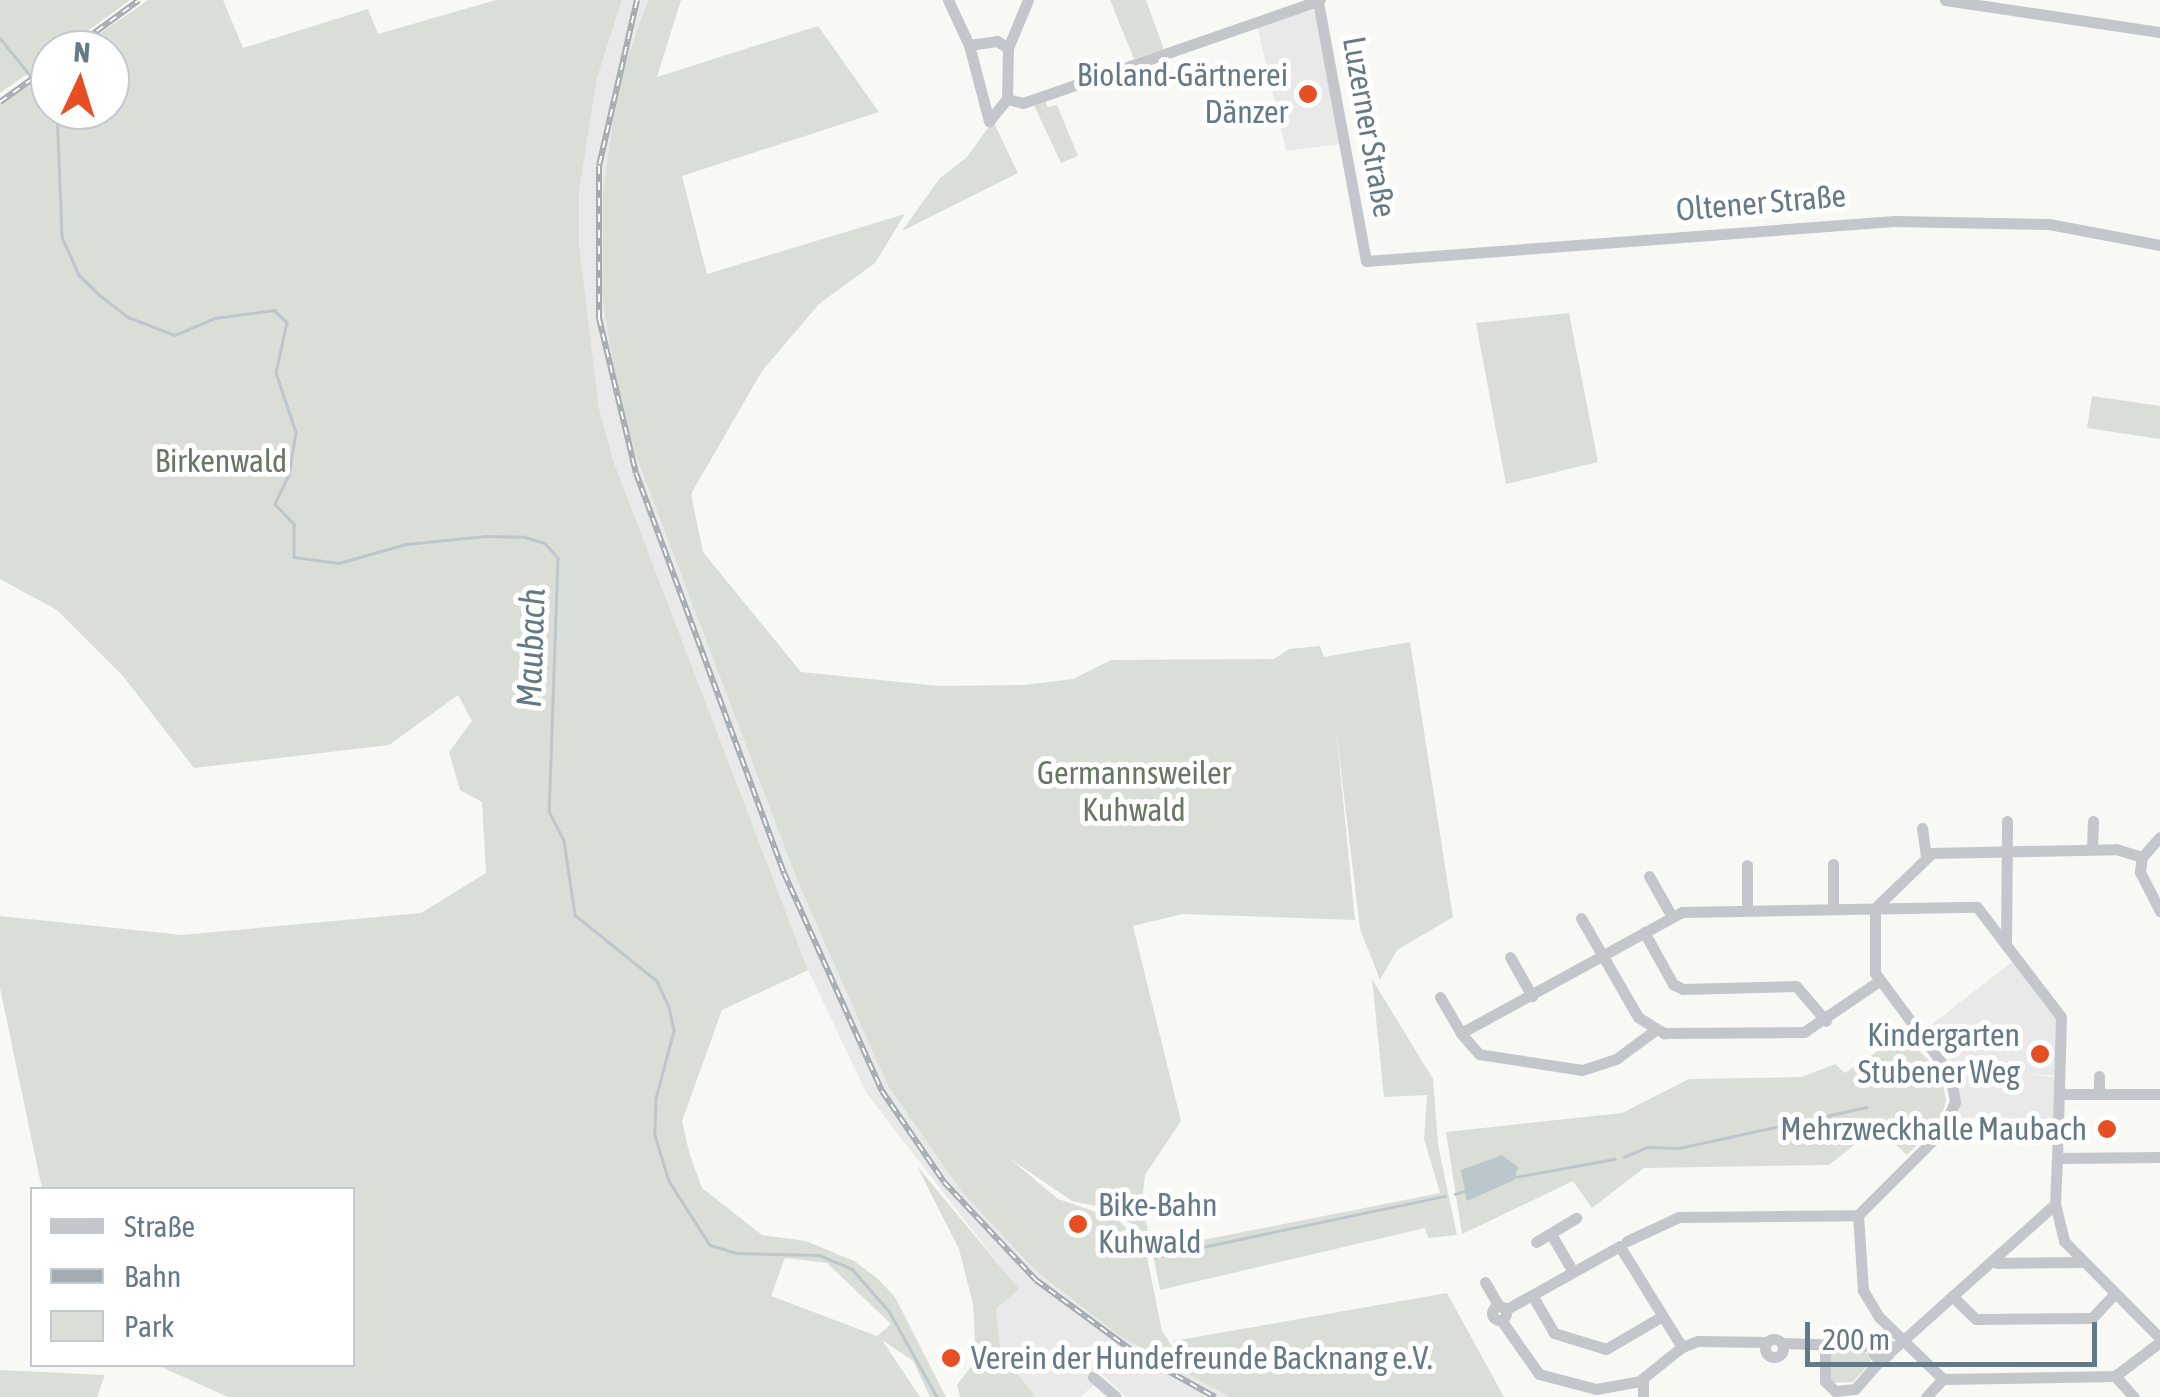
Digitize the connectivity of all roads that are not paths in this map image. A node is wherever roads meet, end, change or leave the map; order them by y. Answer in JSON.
{"nodes":[{"id":1,"x":948,"y":0,"type":"edge"},
{"id":2,"x":1028,"y":0,"type":"edge"},
{"id":3,"x":1945,"y":0,"type":"edge"},
{"id":4,"x":1319,"y":1,"type":"edge"},
{"id":5,"x":2160,"y":32,"type":"edge"},
{"id":6,"x":968,"y":45,"type":"junction"},
{"id":7,"x":1008,"y":48,"type":"junction"},
{"id":8,"x":1008,"y":98,"type":"junction"},
{"id":9,"x":2160,"y":244,"type":"edge"},
{"id":10,"x":1366,"y":261,"type":"joint"},
{"id":11,"x":2007,"y":820,"type":"dead end"},
{"id":12,"x":2093,"y":820,"type":"dead end"},
{"id":13,"x":1922,"y":828,"type":"dead end"},
{"id":14,"x":2160,"y":836,"type":"edge"},
{"id":15,"x":2092,"y":849,"type":"junction"},
{"id":16,"x":2008,"y":851,"type":"junction"},
{"id":17,"x":1926,"y":856,"type":"junction"},
{"id":18,"x":2142,"y":857,"type":"junction"},
{"id":19,"x":1832,"y":864,"type":"dead end"},
{"id":20,"x":1746,"y":865,"type":"dead end"},
{"id":21,"x":1649,"y":876,"type":"dead end"},
{"id":22,"x":2006,"y":907,"type":"junction"},
{"id":23,"x":1875,"y":908,"type":"junction"},
{"id":24,"x":1977,"y":908,"type":"junction"},
{"id":25,"x":1832,"y":909,"type":"junction"},
{"id":26,"x":1747,"y":910,"type":"junction"},
{"id":27,"x":2160,"y":911,"type":"edge"},
{"id":28,"x":1672,"y":915,"type":"junction"},
{"id":29,"x":1580,"y":918,"type":"dead end"},
{"id":30,"x":1644,"y":932,"type":"junction"},
{"id":31,"x":2006,"y":945,"type":"junction"},
{"id":32,"x":1602,"y":955,"type":"junction"},
{"id":33,"x":1510,"y":957,"type":"dead end"},
{"id":34,"x":1879,"y":981,"type":"junction"},
{"id":35,"x":1532,"y":996,"type":"junction"},
{"id":36,"x":1440,"y":997,"type":"dead end"},
{"id":37,"x":1826,"y":1021,"type":"junction"},
{"id":38,"x":1654,"y":1030,"type":"junction"},
{"id":39,"x":1461,"y":1033,"type":"junction"},
{"id":40,"x":2099,"y":1076,"type":"dead end"},
{"id":41,"x":2062,"y":1094,"type":"junction"},
{"id":42,"x":2099,"y":1094,"type":"junction"},
{"id":43,"x":2160,"y":1094,"type":"edge"},
{"id":44,"x":2062,"y":1131,"type":"junction"},
{"id":45,"x":1941,"y":1132,"type":"junction"},
{"id":46,"x":2160,"y":1157,"type":"edge"},
{"id":47,"x":2056,"y":1158,"type":"junction"},
{"id":48,"x":2055,"y":1204,"type":"junction"},
{"id":49,"x":1858,"y":1215,"type":"junction"},
{"id":50,"x":1576,"y":1218,"type":"dead end"},
{"id":51,"x":1551,"y":1234,"type":"junction"},
{"id":52,"x":1536,"y":1242,"type":"dead end"},
{"id":53,"x":1623,"y":1246,"type":"junction"},
{"id":54,"x":2084,"y":1262,"type":"junction"},
{"id":55,"x":1997,"y":1263,"type":"junction"},
{"id":56,"x":1573,"y":1272,"type":"junction"},
{"id":57,"x":1485,"y":1282,"type":"dead end"},
{"id":58,"x":2114,"y":1294,"type":"junction"},
{"id":59,"x":1532,"y":1295,"type":"junction"},
{"id":60,"x":1952,"y":1296,"type":"junction"},
{"id":61,"x":1502,"y":1312,"type":"junction"},
{"id":62,"x":1661,"y":1317,"type":"junction"},
{"id":63,"x":1901,"y":1339,"type":"junction"},
{"id":64,"x":2160,"y":1342,"type":"edge"},
{"id":65,"x":1825,"y":1345,"type":"junction"},
{"id":66,"x":1682,"y":1347,"type":"junction"},
{"id":67,"x":1886,"y":1356,"type":"junction"},
{"id":68,"x":1093,"y":1376,"type":"dead end"},
{"id":69,"x":2115,"y":1376,"type":"junction"},
{"id":70,"x":1944,"y":1379,"type":"junction"},
{"id":71,"x":1641,"y":1381,"type":"junction"},
{"id":72,"x":1116,"y":1397,"type":"edge"},
{"id":73,"x":1643,"y":1397,"type":"edge"},
{"id":74,"x":1926,"y":1397,"type":"edge"},
{"id":75,"x":2134,"y":1397,"type":"edge"}],
"edges":[{"from":1,"to":6,"type":"street"},
{"from":2,"to":7,"type":"street"},
{"from":3,"to":5,"type":"street"},
{"from":4,"to":8,"type":"street"},
{"from":4,"to":10,"type":"street","name":"Luzerner Straße"},
{"from":6,"to":7,"type":"street"},
{"from":6,"to":8,"type":"street"},
{"from":7,"to":8,"type":"street"},
{"from":9,"to":10,"type":"street","name":"Oltener Straße"},
{"from":11,"to":16,"type":"street"},
{"from":12,"to":15,"type":"street"},
{"from":13,"to":17,"type":"street"},
{"from":14,"to":18,"type":"street"},
{"from":15,"to":16,"type":"street"},
{"from":15,"to":18,"type":"street"},
{"from":16,"to":17,"type":"street"},
{"from":16,"to":22,"type":"street"},
{"from":17,"to":23,"type":"street"},
{"from":18,"to":27,"type":"street"},
{"from":19,"to":25,"type":"street"},
{"from":20,"to":26,"type":"street"},
{"from":21,"to":28,"type":"street"},
{"from":22,"to":24,"type":"street"},
{"from":22,"to":31,"type":"street"},
{"from":23,"to":24,"type":"street"},
{"from":23,"to":25,"type":"street"},
{"from":23,"to":34,"type":"street"},
{"from":24,"to":31,"type":"street"},
{"from":25,"to":26,"type":"street"},
{"from":26,"to":28,"type":"street"},
{"from":28,"to":30,"type":"street"},
{"from":29,"to":32,"type":"street"},
{"from":30,"to":32,"type":"street"},
{"from":30,"to":37,"type":"street"},
{"from":31,"to":41,"type":"street"},
{"from":32,"to":35,"type":"street"},
{"from":32,"to":38,"type":"street"},
{"from":33,"to":35,"type":"street"},
{"from":34,"to":37,"type":"street"},
{"from":34,"to":45,"type":"street"},
{"from":35,"to":39,"type":"street"},
{"from":36,"to":39,"type":"street"},
{"from":37,"to":38,"type":"street"},
{"from":38,"to":39,"type":"street"},
{"from":40,"to":42,"type":"street"},
{"from":41,"to":42,"type":"street"},
{"from":41,"to":44,"type":"street"},
{"from":42,"to":43,"type":"street"},
{"from":44,"to":45,"type":"street"},
{"from":44,"to":47,"type":"street"},
{"from":45,"to":49,"type":"street"},
{"from":46,"to":47,"type":"street"},
{"from":47,"to":48,"type":"street"},
{"from":48,"to":54,"type":"street"},
{"from":48,"to":55,"type":"street"},
{"from":49,"to":53,"type":"street"},
{"from":49,"to":63,"type":"street"},
{"from":50,"to":51,"type":"street"},
{"from":51,"to":52,"type":"street"},
{"from":51,"to":56,"type":"street"},
{"from":53,"to":56,"type":"street"},
{"from":53,"to":62,"type":"street"},
{"from":54,"to":55,"type":"street"},
{"from":54,"to":58,"type":"street"},
{"from":55,"to":60,"type":"street"},
{"from":56,"to":59,"type":"street"},
{"from":57,"to":61,"type":"street"},
{"from":58,"to":60,"type":"street"},
{"from":58,"to":64,"type":"street"},
{"from":59,"to":61,"type":"street"},
{"from":59,"to":62,"type":"street"},
{"from":60,"to":63,"type":"street"},
{"from":61,"to":71,"type":"street"},
{"from":62,"to":66,"type":"street"},
{"from":63,"to":67,"type":"street"},
{"from":63,"to":70,"type":"street"},
{"from":64,"to":69,"type":"street"},
{"from":65,"to":66,"type":"street"},
{"from":65,"to":67,"type":"street"},
{"from":65,"to":67,"type":"street"},
{"from":66,"to":71,"type":"street"},
{"from":68,"to":72,"type":"street"},
{"from":69,"to":70,"type":"street"},
{"from":69,"to":75,"type":"street"},
{"from":70,"to":74,"type":"street"},
{"from":71,"to":73,"type":"street"}]}
